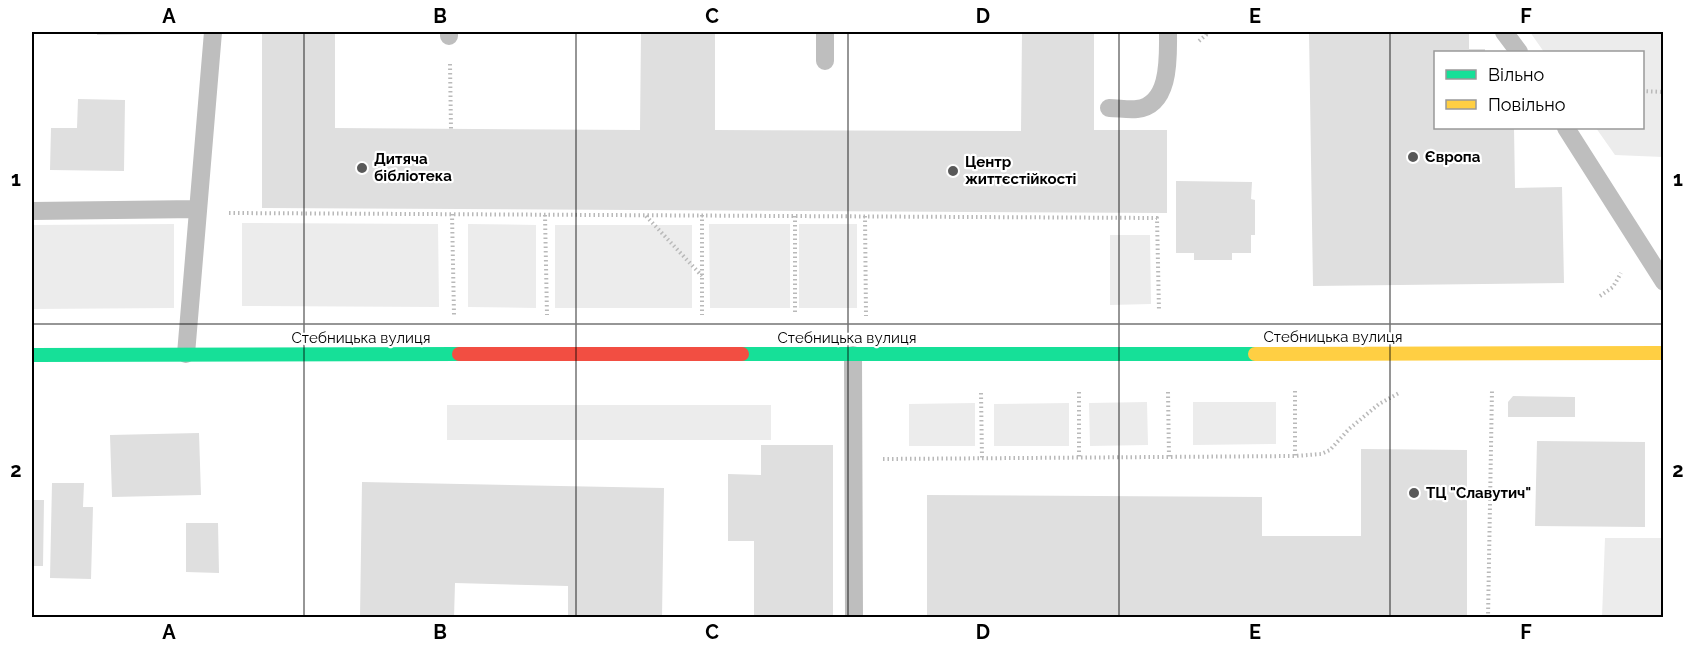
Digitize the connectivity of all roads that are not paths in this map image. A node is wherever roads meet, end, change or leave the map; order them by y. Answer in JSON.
{"nodes":[{"id":1,"x":213,"y":32,"type":"edge"},
{"id":2,"x":825,"y":32,"type":"edge"},
{"id":3,"x":1168,"y":32,"type":"edge"},
{"id":4,"x":1504,"y":32,"type":"edge"},
{"id":5,"x":1518,"y":51,"type":"edge"},
{"id":6,"x":825,"y":61,"type":"dead end"},
{"id":7,"x":1109,"y":108,"type":"dead end"},
{"id":8,"x":1567,"y":129,"type":"edge"},
{"id":9,"x":198,"y":209,"type":"junction"},
{"id":10,"x":32,"y":211,"type":"edge"},
{"id":11,"x":1664,"y":282,"type":"edge"},
{"id":12,"x":1664,"y":353,"type":"edge"},
{"id":13,"x":186,"y":354,"type":"junction"},
{"id":14,"x":32,"y":355,"type":"edge"},
{"id":15,"x":853,"y":355,"type":"junction"},
{"id":16,"x":854,"y":618,"type":"edge"}],
"edges":[{"from":1,"to":9,"type":"lane"},
{"from":2,"to":6,"type":"lane"},
{"from":3,"to":7,"type":"lane"},
{"from":4,"to":5,"type":"lane"},
{"from":8,"to":11,"type":"lane"},
{"from":9,"to":10,"type":"lane"},
{"from":9,"to":13,"type":"lane"},
{"from":12,"to":15,"type":"street","name":"Стебницька вулиця"},
{"from":13,"to":14,"type":"street","name":"Стебницька вулиця"},
{"from":13,"to":15,"type":"street","name":"Стебницька вулиця"},
{"from":15,"to":16,"type":"lane"}]}
